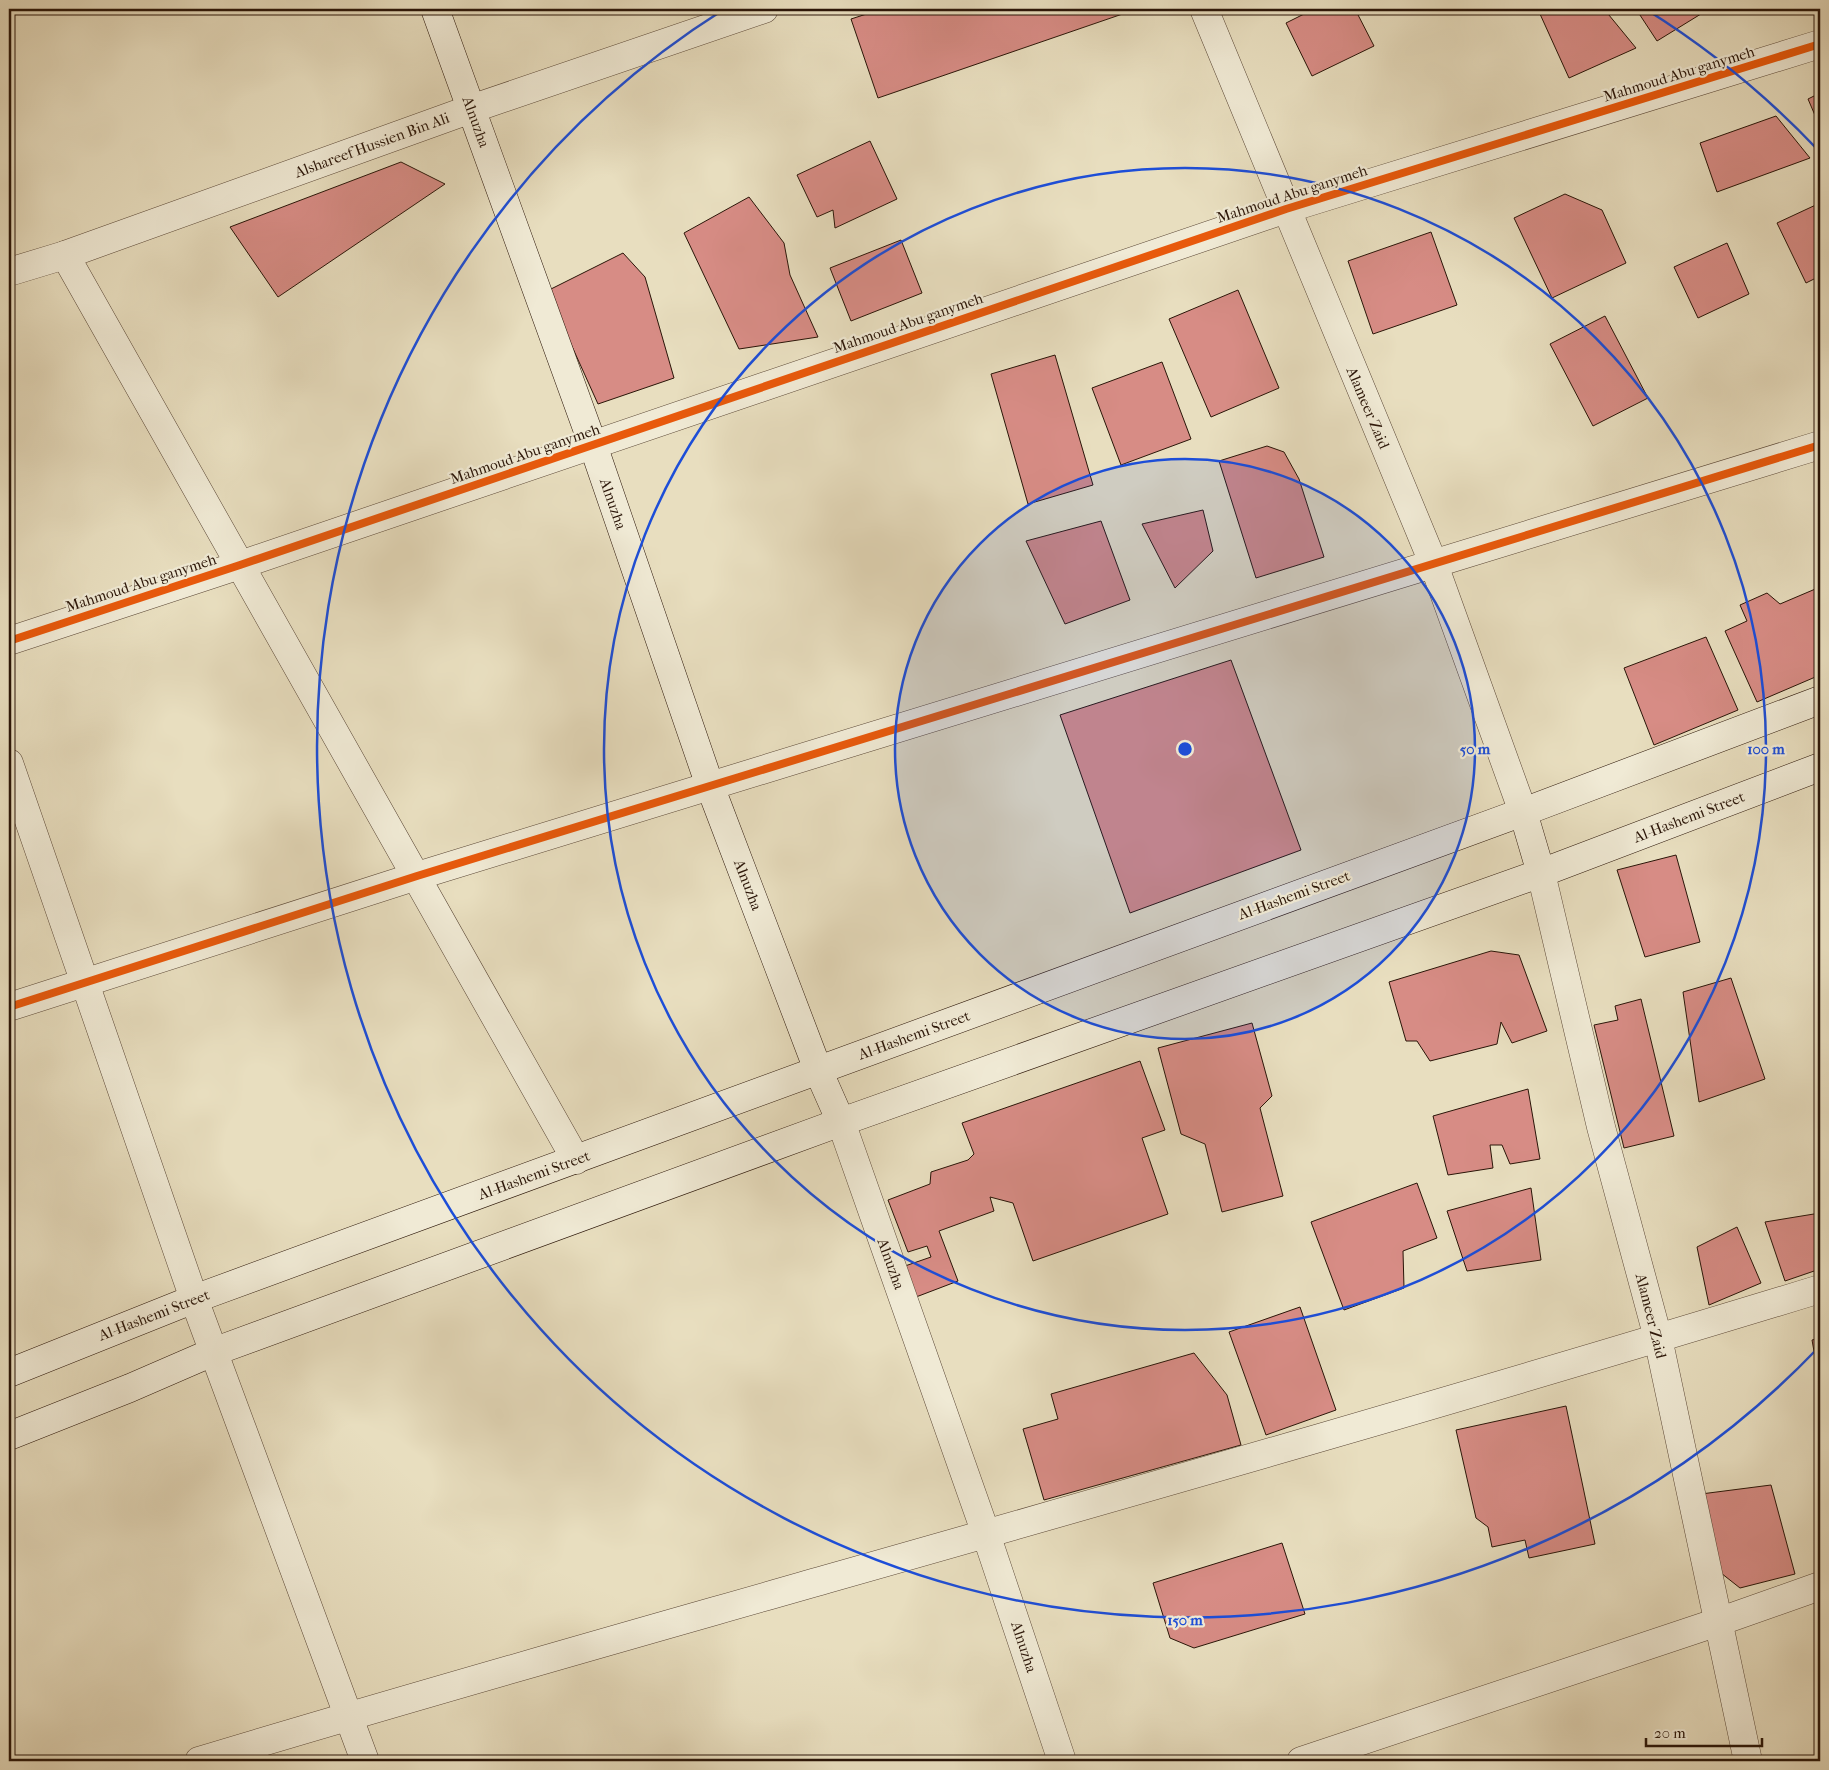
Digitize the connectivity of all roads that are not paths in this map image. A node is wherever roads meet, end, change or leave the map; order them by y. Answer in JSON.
{"nodes":[{"id":1,"x":435,"y":9,"type":"edge"},
{"id":2,"x":764,"y":9,"type":"edge"},
{"id":3,"x":1204,"y":9,"type":"edge"},
{"id":4,"x":1820,"y":44,"type":"edge"},
{"id":5,"x":471,"y":109,"type":"junction"},
{"id":6,"x":1286,"y":209,"type":"junction"},
{"id":7,"x":65,"y":255,"type":"junction"},
{"id":8,"x":9,"y":272,"type":"edge"},
{"id":9,"x":593,"y":445,"type":"junction"},
{"id":10,"x":1820,"y":445,"type":"edge"},
{"id":11,"x":240,"y":565,"type":"junction"},
{"id":12,"x":1434,"y":565,"type":"junction"},
{"id":13,"x":9,"y":640,"type":"edge"},
{"id":14,"x":1820,"y":700,"type":"edge"},
{"id":15,"x":9,"y":763,"type":"edge"},
{"id":16,"x":1820,"y":767,"type":"edge"},
{"id":17,"x":710,"y":786,"type":"junction"},
{"id":18,"x":1522,"y":812,"type":"junction"},
{"id":19,"x":1541,"y":873,"type":"junction"},
{"id":20,"x":417,"y":876,"type":"junction"},
{"id":21,"x":85,"y":982,"type":"junction"},
{"id":22,"x":9,"y":1007,"type":"edge"},
{"id":23,"x":818,"y":1070,"type":"junction"},
{"id":24,"x":840,"y":1122,"type":"junction"},
{"id":25,"x":576,"y":1160,"type":"junction"},
{"id":26,"x":1820,"y":1289,"type":"edge"},
{"id":27,"x":194,"y":1299,"type":"junction"},
{"id":28,"x":1658,"y":1338,"type":"junction"},
{"id":29,"x":213,"y":1352,"type":"junction"},
{"id":30,"x":9,"y":1373,"type":"edge"},
{"id":31,"x":9,"y":1436,"type":"edge"},
{"id":32,"x":986,"y":1534,"type":"junction"},
{"id":33,"x":1820,"y":1586,"type":"edge"},
{"id":34,"x":1718,"y":1622,"type":"junction"},
{"id":35,"x":348,"y":1716,"type":"junction"},
{"id":36,"x":199,"y":1761,"type":"edge"},
{"id":37,"x":365,"y":1761,"type":"edge"},
{"id":38,"x":1062,"y":1761,"type":"edge"},
{"id":39,"x":1302,"y":1761,"type":"edge"},
{"id":40,"x":1748,"y":1761,"type":"edge"}],
"edges":[{"from":1,"to":5,"type":"street","name":"Alnuzha"},
{"from":2,"to":5,"type":"street","name":"Alshareef Hussien Bin Ali"},
{"from":3,"to":6,"type":"street","name":"Alameer Zaid"},
{"from":4,"to":6,"type":"street","name":"Mahmoud Abu ganymeh"},
{"from":5,"to":7,"type":"street","name":"Alshareef Hussien Bin Ali"},
{"from":5,"to":9,"type":"street","name":"Alnuzha"},
{"from":6,"to":9,"type":"street","name":"Mahmoud Abu ganymeh"},
{"from":6,"to":12,"type":"street","name":"Alameer Zaid"},
{"from":7,"to":8,"type":"street","name":"Alshareef Hussien Bin Ali"},
{"from":7,"to":11,"type":"street"},
{"from":9,"to":11,"type":"street","name":"Mahmoud Abu ganymeh"},
{"from":9,"to":17,"type":"street","name":"Alnuzha"},
{"from":10,"to":12,"type":"street"},
{"from":11,"to":13,"type":"street","name":"Mahmoud Abu ganymeh"},
{"from":11,"to":20,"type":"street"},
{"from":12,"to":17,"type":"street"},
{"from":12,"to":18,"type":"street","name":"Alameer Zaid"},
{"from":14,"to":18,"type":"street","name":"Al-Hashemi Street"},
{"from":15,"to":21,"type":"street"},
{"from":16,"to":19,"type":"street","name":"Al-Hashemi Street"},
{"from":17,"to":20,"type":"street"},
{"from":17,"to":23,"type":"street","name":"Alnuzha"},
{"from":18,"to":19,"type":"street","name":"Alameer Zaid"},
{"from":18,"to":23,"type":"street","name":"Al-Hashemi Street"},
{"from":19,"to":24,"type":"street","name":"Al-Hashemi Street"},
{"from":19,"to":28,"type":"street","name":"Alameer Zaid"},
{"from":20,"to":21,"type":"street"},
{"from":20,"to":25,"type":"street"},
{"from":21,"to":22,"type":"street"},
{"from":21,"to":27,"type":"street"},
{"from":23,"to":24,"type":"street","name":"Alnuzha"},
{"from":23,"to":25,"type":"street","name":"Al-Hashemi Street"},
{"from":24,"to":29,"type":"street","name":"Al-Hashemi Street"},
{"from":24,"to":32,"type":"street","name":"Alnuzha"},
{"from":25,"to":27,"type":"street","name":"Al-Hashemi Street"},
{"from":26,"to":28,"type":"street"},
{"from":27,"to":29,"type":"street"},
{"from":27,"to":30,"type":"street","name":"Al-Hashemi Street"},
{"from":28,"to":32,"type":"street"},
{"from":28,"to":34,"type":"street","name":"Alameer Zaid"},
{"from":29,"to":31,"type":"street","name":"Al-Hashemi Street"},
{"from":29,"to":35,"type":"street"},
{"from":32,"to":35,"type":"street"},
{"from":32,"to":38,"type":"street","name":"Alnuzha"},
{"from":33,"to":34,"type":"street"},
{"from":34,"to":39,"type":"street"},
{"from":34,"to":40,"type":"street","name":"Alameer Zaid"},
{"from":35,"to":36,"type":"street"},
{"from":35,"to":37,"type":"street"}]}
